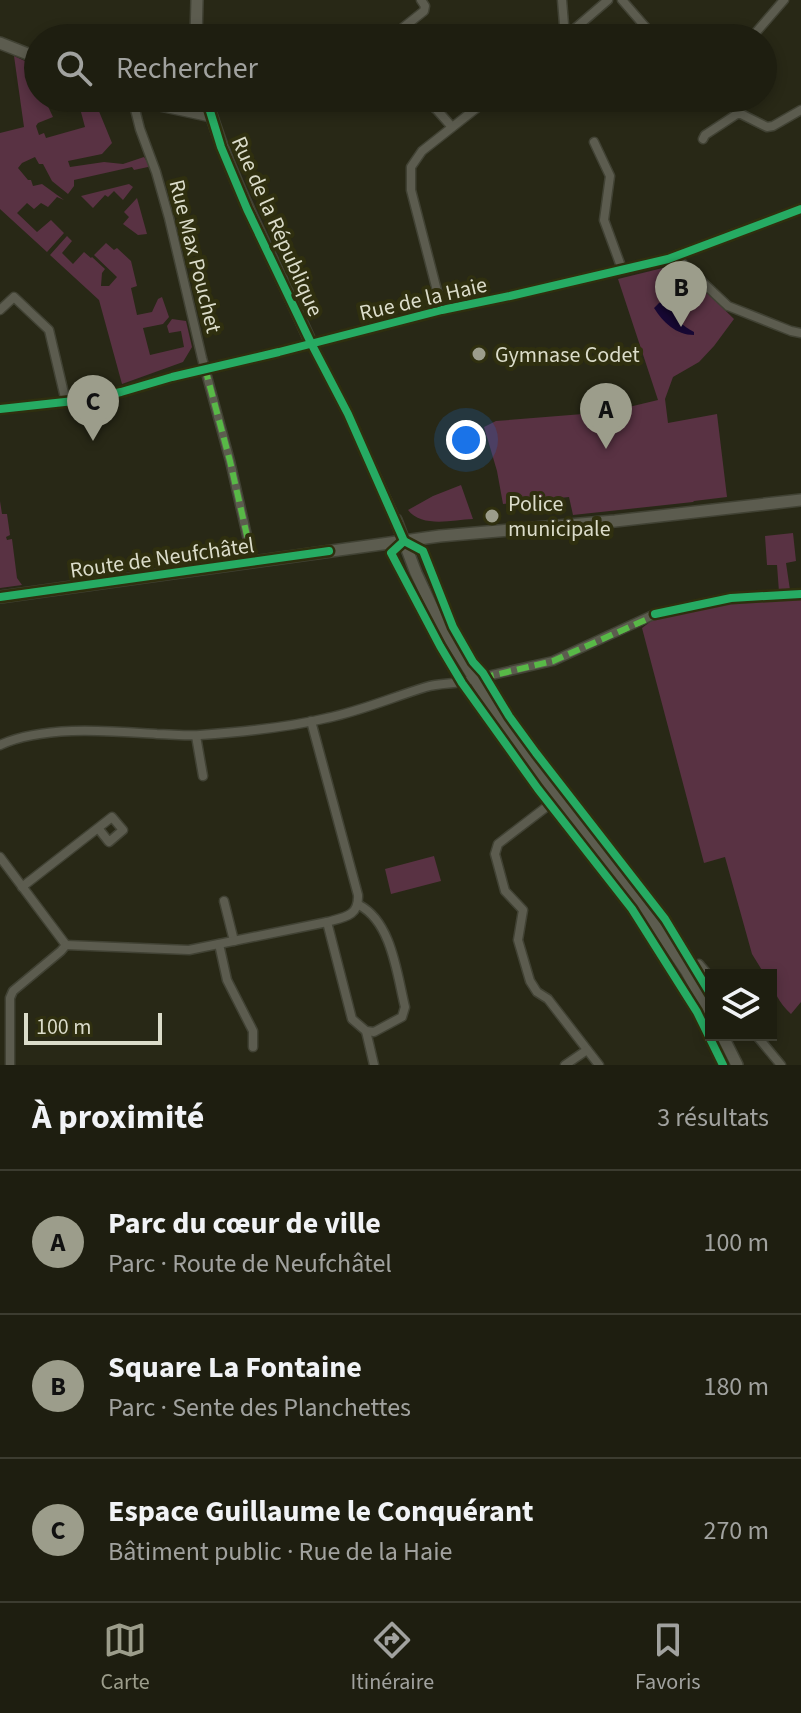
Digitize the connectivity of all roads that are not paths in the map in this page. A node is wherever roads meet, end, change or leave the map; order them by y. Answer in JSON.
{"nodes":[{"id":1,"x":197,"y":0,"type":"edge"},
{"id":2,"x":421,"y":0,"type":"edge"},
{"id":3,"x":562,"y":0,"type":"edge"},
{"id":4,"x":608,"y":0,"type":"edge"},
{"id":5,"x":622,"y":0,"type":"edge"},
{"id":6,"x":784,"y":0,"type":"edge"},
{"id":7,"x":196,"y":24,"type":"edge"},
{"id":8,"x":408,"y":24,"type":"edge"},
{"id":9,"x":563,"y":24,"type":"edge"},
{"id":10,"x":580,"y":24,"type":"edge"},
{"id":11,"x":643,"y":24,"type":"edge"},
{"id":12,"x":763,"y":24,"type":"edge"},
{"id":13,"x":0,"y":43,"type":"edge"},
{"id":14,"x":24,"y":52,"type":"edge"},
{"id":15,"x":801,"y":110,"type":"edge"},
{"id":16,"x":134,"y":112,"type":"edge"},
{"id":17,"x":192,"y":112,"type":"edge"},
{"id":18,"x":210,"y":112,"type":"edge"},
{"id":19,"x":439,"y":112,"type":"edge"},
{"id":20,"x":471,"y":112,"type":"edge"},
{"id":21,"x":211,"y":116,"type":"junction"},
{"id":22,"x":452,"y":127,"type":"junction"},
{"id":23,"x":703,"y":139,"type":"dead end"},
{"id":24,"x":594,"y":142,"type":"dead end"},
{"id":25,"x":801,"y":209,"type":"edge"},
{"id":26,"x":677,"y":255,"type":"junction"},
{"id":27,"x":622,"y":269,"type":"junction"},
{"id":28,"x":0,"y":310,"type":"edge"},
{"id":29,"x":442,"y":310,"type":"junction"},
{"id":30,"x":801,"y":333,"type":"edge"},
{"id":31,"x":311,"y":343,"type":"junction"},
{"id":32,"x":205,"y":368,"type":"junction"},
{"id":33,"x":66,"y":402,"type":"junction"},
{"id":34,"x":0,"y":409,"type":"edge"},
{"id":35,"x":801,"y":500,"type":"edge"},
{"id":36,"x":396,"y":520,"type":"joint"},
{"id":37,"x":404,"y":541,"type":"junction"},
{"id":38,"x":253,"y":562,"type":"junction"},
{"id":39,"x":0,"y":597,"type":"edge"},
{"id":40,"x":655,"y":614,"type":"dead end"},
{"id":41,"x":474,"y":679,"type":"junction"},
{"id":42,"x":311,"y":721,"type":"junction"},
{"id":43,"x":196,"y":736,"type":"junction"},
{"id":44,"x":0,"y":745,"type":"edge"},
{"id":45,"x":203,"y":776,"type":"dead end"},
{"id":46,"x":558,"y":798,"type":"junction"},
{"id":47,"x":98,"y":828,"type":"dead end"},
{"id":48,"x":0,"y":857,"type":"edge"},
{"id":49,"x":22,"y":887,"type":"junction"},
{"id":50,"x":224,"y":901,"type":"dead end"},
{"id":51,"x":359,"y":905,"type":"junction"},
{"id":52,"x":327,"y":922,"type":"junction"},
{"id":53,"x":234,"y":941,"type":"junction"},
{"id":54,"x":219,"y":944,"type":"junction"},
{"id":55,"x":66,"y":945,"type":"junction"},
{"id":56,"x":699,"y":964,"type":"dead end"},
{"id":57,"x":705,"y":971,"type":"edge"},
{"id":58,"x":705,"y":1005,"type":"edge"},
{"id":59,"x":366,"y":1031,"type":"junction"},
{"id":60,"x":725,"y":1041,"type":"edge"},
{"id":61,"x":761,"y":1041,"type":"edge"},
{"id":62,"x":253,"y":1047,"type":"dead end"},
{"id":63,"x":587,"y":1050,"type":"junction"},
{"id":64,"x":10,"y":1065,"type":"edge"},
{"id":65,"x":374,"y":1065,"type":"edge"},
{"id":66,"x":565,"y":1065,"type":"edge"},
{"id":67,"x":599,"y":1065,"type":"edge"},
{"id":68,"x":737,"y":1065,"type":"edge"},
{"id":69,"x":781,"y":1065,"type":"edge"}],
"edges":[{"from":1,"to":7,"type":"main road"},
{"from":2,"to":8,"type":"street"},
{"from":3,"to":9,"type":"street"},
{"from":4,"to":10,"type":"street"},
{"from":5,"to":11,"type":"street"},
{"from":6,"to":12,"type":"street"},
{"from":13,"to":14,"type":"main road"},
{"from":15,"to":23,"type":"street"},
{"from":16,"to":32,"type":"street","name":"Rue Max Pouchet"},
{"from":17,"to":21,"type":"main road"},
{"from":18,"to":21,"type":"main road","name":"Rue de la République"},
{"from":19,"to":22,"type":"street"},
{"from":20,"to":22,"type":"street"},
{"from":21,"to":31,"type":"main road","name":"Rue de la République"},
{"from":22,"to":29,"type":"street"},
{"from":24,"to":27,"type":"street"},
{"from":25,"to":26,"type":"street","name":"Rue de la Haie"},
{"from":26,"to":27,"type":"street","name":"Rue de la Haie"},
{"from":26,"to":30,"type":"street"},
{"from":27,"to":29,"type":"street","name":"Rue de la Haie"},
{"from":28,"to":33,"type":"street"},
{"from":29,"to":31,"type":"street","name":"Rue de la Haie"},
{"from":31,"to":32,"type":"street","name":"Rue de la Haie"},
{"from":31,"to":36,"type":"street","name":"Rue de la République"},
{"from":32,"to":33,"type":"street","name":"Rue de la Haie"},
{"from":32,"to":38,"type":"street","name":"Rue Max Pouchet"},
{"from":33,"to":34,"type":"street","name":"Rue de la Haie"},
{"from":35,"to":37,"type":"main road","name":"Route de Neufchâtel"},
{"from":36,"to":37,"type":"main road","name":"Rue de la République"},
{"from":37,"to":38,"type":"main road","name":"Route de Neufchâtel"},
{"from":37,"to":41,"type":"main road","name":"Rue de la République"},
{"from":38,"to":39,"type":"main road","name":"Route de Neufchâtel"},
{"from":40,"to":41,"type":"street"},
{"from":41,"to":42,"type":"street"},
{"from":41,"to":46,"type":"main road","name":"Rue de la République"},
{"from":42,"to":43,"type":"street"},
{"from":42,"to":51,"type":"street"},
{"from":43,"to":44,"type":"street"},
{"from":43,"to":45,"type":"street"},
{"from":46,"to":58,"type":"main road","name":"Rue de la République"},
{"from":46,"to":63,"type":"street"},
{"from":47,"to":49,"type":"street"},
{"from":48,"to":49,"type":"street"},
{"from":49,"to":55,"type":"street"},
{"from":50,"to":53,"type":"street"},
{"from":51,"to":52,"type":"street"},
{"from":51,"to":59,"type":"street"},
{"from":52,"to":53,"type":"street"},
{"from":52,"to":59,"type":"street"},
{"from":53,"to":54,"type":"street"},
{"from":54,"to":55,"type":"street"},
{"from":54,"to":62,"type":"street"},
{"from":55,"to":64,"type":"street"},
{"from":56,"to":57,"type":"street"},
{"from":59,"to":65,"type":"street"},
{"from":60,"to":68,"type":"main road"},
{"from":61,"to":69,"type":"street"},
{"from":63,"to":66,"type":"street"},
{"from":63,"to":67,"type":"street"}]}
